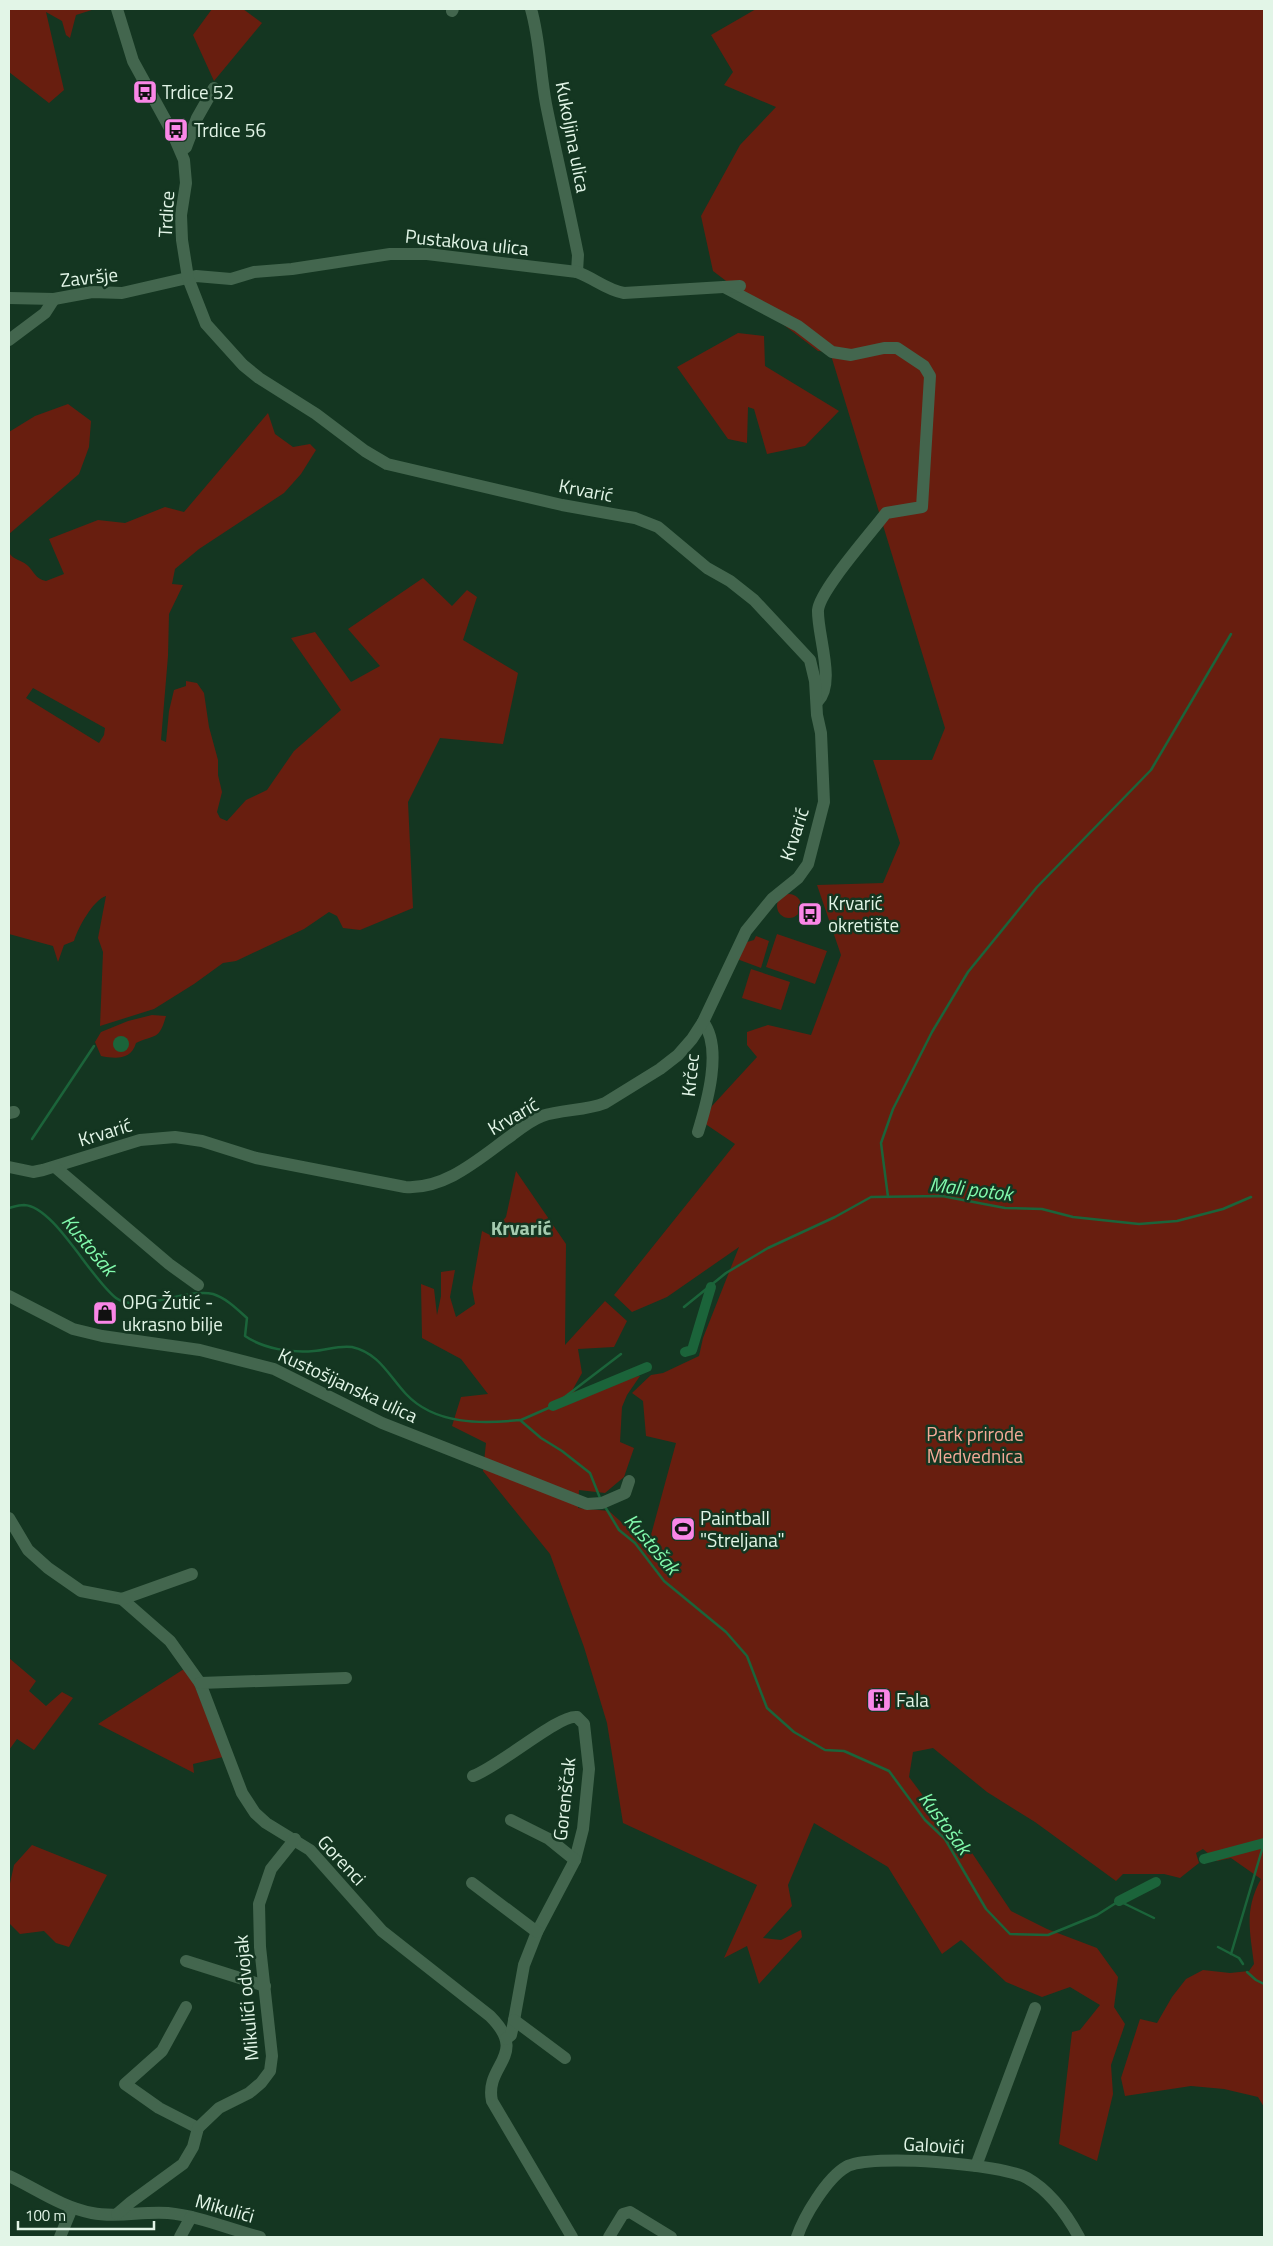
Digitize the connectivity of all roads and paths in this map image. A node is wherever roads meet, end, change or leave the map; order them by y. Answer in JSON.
{"nodes":[{"id":1,"x":117,"y":9,"type":"edge"},
{"id":2,"x":531,"y":9,"type":"edge"},
{"id":3,"x":214,"y":88,"type":"dead end"},
{"id":4,"x":181,"y":151,"type":"junction"},
{"id":5,"x":577,"y":272,"type":"junction"},
{"id":6,"x":188,"y":278,"type":"junction"},
{"id":7,"x":740,"y":286,"type":"dead end"},
{"id":8,"x":726,"y":288,"type":"junction"},
{"id":9,"x":9,"y":298,"type":"edge"},
{"id":10,"x":54,"y":299,"type":"junction"},
{"id":11,"x":9,"y":340,"type":"edge"},
{"id":12,"x":817,"y":701,"type":"junction"},
{"id":13,"x":703,"y":1022,"type":"junction"},
{"id":14,"x":698,"y":1132,"type":"dead end"},
{"id":15,"x":9,"y":1167,"type":"edge"},
{"id":16,"x":55,"y":1167,"type":"junction"},
{"id":17,"x":198,"y":1285,"type":"dead end"},
{"id":18,"x":9,"y":1296,"type":"edge"},
{"id":19,"x":629,"y":1481,"type":"dead end"},
{"id":20,"x":9,"y":1518,"type":"edge"},
{"id":21,"x":192,"y":1574,"type":"dead end"},
{"id":22,"x":122,"y":1599,"type":"junction"},
{"id":23,"x":346,"y":1678,"type":"dead end"},
{"id":24,"x":200,"y":1683,"type":"junction"},
{"id":25,"x":473,"y":1776,"type":"dead end"},
{"id":26,"x":511,"y":1820,"type":"dead end"},
{"id":27,"x":295,"y":1839,"type":"junction"},
{"id":28,"x":575,"y":1860,"type":"junction"},
{"id":29,"x":472,"y":1882,"type":"dead end"},
{"id":30,"x":537,"y":1932,"type":"junction"},
{"id":31,"x":186,"y":1961,"type":"dead end"},
{"id":32,"x":265,"y":1986,"type":"junction"},
{"id":33,"x":186,"y":2007,"type":"dead end"},
{"id":34,"x":1034,"y":2008,"type":"dead end"},
{"id":35,"x":514,"y":2020,"type":"junction"},
{"id":36,"x":506,"y":2039,"type":"junction"},
{"id":37,"x":565,"y":2058,"type":"dead end"},
{"id":38,"x":198,"y":2128,"type":"junction"},
{"id":39,"x":976,"y":2166,"type":"junction"},
{"id":40,"x":9,"y":2176,"type":"edge"},
{"id":41,"x":72,"y":2208,"type":"junction"},
{"id":42,"x":117,"y":2214,"type":"junction"},
{"id":43,"x":192,"y":2217,"type":"junction"},
{"id":44,"x":60,"y":2237,"type":"edge"},
{"id":45,"x":180,"y":2237,"type":"edge"},
{"id":46,"x":260,"y":2237,"type":"edge"},
{"id":47,"x":572,"y":2237,"type":"edge"},
{"id":48,"x":610,"y":2237,"type":"edge"},
{"id":49,"x":671,"y":2237,"type":"edge"},
{"id":50,"x":796,"y":2237,"type":"edge"},
{"id":51,"x":1079,"y":2237,"type":"edge"}],
"edges":[{"from":1,"to":4,"type":"street","name":"Trdice"},
{"from":2,"to":5,"type":"street","name":"Kukoljina ulica"},
{"from":3,"to":4,"type":"street"},
{"from":4,"to":6,"type":"street","name":"Trdice"},
{"from":5,"to":6,"type":"street","name":"Pustakova ulica"},
{"from":5,"to":8,"type":"street","name":"Pustakova ulica"},
{"from":6,"to":10,"type":"street","name":"Završje"},
{"from":6,"to":12,"type":"street","name":"Krvarić"},
{"from":7,"to":8,"type":"street","name":"Pustakova ulica"},
{"from":8,"to":12,"type":"street"},
{"from":9,"to":10,"type":"street"},
{"from":10,"to":11,"type":"street","name":"Završje"},
{"from":12,"to":13,"type":"street","name":"Krvarić"},
{"from":13,"to":14,"type":"street","name":"Krčec"},
{"from":13,"to":16,"type":"street","name":"Krvarić"},
{"from":15,"to":16,"type":"street","name":"Krvarić"},
{"from":16,"to":17,"type":"street"},
{"from":18,"to":19,"type":"street","name":"Kustošijanska ulica"},
{"from":20,"to":22,"type":"street"},
{"from":21,"to":22,"type":"street"},
{"from":22,"to":24,"type":"street","name":"Gorenci"},
{"from":23,"to":24,"type":"street"},
{"from":24,"to":27,"type":"street","name":"Gorenci"},
{"from":25,"to":28,"type":"street","name":"Gorenščak"},
{"from":26,"to":28,"type":"street","name":"Gorenščak"},
{"from":27,"to":32,"type":"street","name":"Mikulići odvojak"},
{"from":27,"to":36,"type":"street","name":"Gorenci"},
{"from":28,"to":30,"type":"street","name":"Gorenščak"},
{"from":29,"to":30,"type":"street"},
{"from":30,"to":35,"type":"street","name":"Gorenščak"},
{"from":31,"to":32,"type":"street"},
{"from":32,"to":38,"type":"street","name":"Mikulići odvojak"},
{"from":33,"to":38,"type":"street"},
{"from":34,"to":39,"type":"street"},
{"from":35,"to":36,"type":"street","name":"Gorenščak"},
{"from":35,"to":37,"type":"street"},
{"from":36,"to":47,"type":"street"},
{"from":38,"to":42,"type":"street","name":"Mikulići odvojak"},
{"from":39,"to":50,"type":"street","name":"Galovići"},
{"from":39,"to":51,"type":"street","name":"Galovići"},
{"from":40,"to":41,"type":"street","name":"Mikulići"},
{"from":41,"to":42,"type":"street","name":"Mikulići"},
{"from":41,"to":44,"type":"street"},
{"from":42,"to":43,"type":"street","name":"Mikulići"},
{"from":43,"to":45,"type":"street"},
{"from":43,"to":46,"type":"street","name":"Mikulići"},
{"from":48,"to":49,"type":"street"}]}
